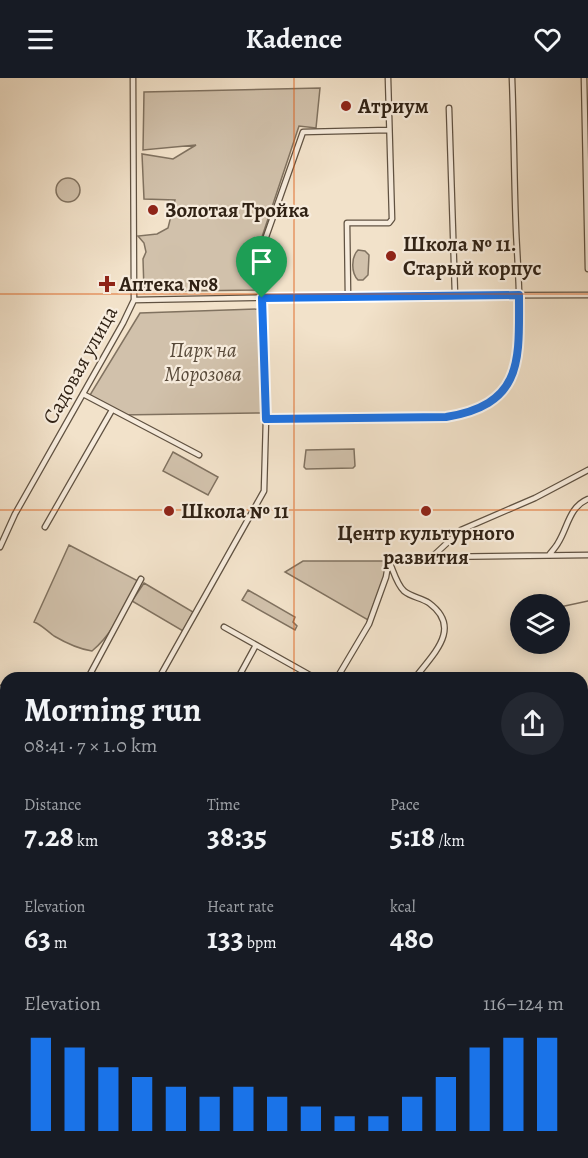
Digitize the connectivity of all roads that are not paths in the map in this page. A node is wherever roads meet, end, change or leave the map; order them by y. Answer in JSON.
{"nodes":[{"id":1,"x":133,"y":78,"type":"edge"},
{"id":2,"x":388,"y":78,"type":"edge"},
{"id":3,"x":512,"y":78,"type":"edge"},
{"id":4,"x":584,"y":78,"type":"edge"},
{"id":5,"x":449,"y":108,"type":"dead end"},
{"id":6,"x":389,"y":130,"type":"junction"},
{"id":7,"x":588,"y":269,"type":"edge"},
{"id":8,"x":455,"y":295,"type":"junction"},
{"id":9,"x":519,"y":295,"type":"junction"},
{"id":10,"x":588,"y":295,"type":"edge"},
{"id":11,"x":348,"y":296,"type":"junction"},
{"id":12,"x":262,"y":298,"type":"junction"},
{"id":13,"x":134,"y":300,"type":"junction"},
{"id":14,"x":83,"y":394,"type":"junction"},
{"id":15,"x":112,"y":410,"type":"junction"},
{"id":16,"x":266,"y":419,"type":"junction"},
{"id":17,"x":198,"y":455,"type":"dead end"},
{"id":18,"x":588,"y":470,"type":"edge"},
{"id":19,"x":588,"y":499,"type":"edge"},
{"id":20,"x":45,"y":527,"type":"dead end"},
{"id":21,"x":0,"y":547,"type":"edge"},
{"id":22,"x":549,"y":555,"type":"junction"},
{"id":23,"x":588,"y":555,"type":"edge"},
{"id":24,"x":432,"y":557,"type":"junction"},
{"id":25,"x":389,"y":561,"type":"junction"},
{"id":26,"x":141,"y":579,"type":"dead end"},
{"id":27,"x":224,"y":627,"type":"dead end"},
{"id":28,"x":256,"y":645,"type":"junction"},
{"id":29,"x":91,"y":672,"type":"edge"},
{"id":30,"x":162,"y":672,"type":"edge"},
{"id":31,"x":240,"y":672,"type":"edge"},
{"id":32,"x":304,"y":672,"type":"edge"},
{"id":33,"x":341,"y":672,"type":"edge"},
{"id":34,"x":420,"y":672,"type":"edge"}],
"edges":[{"from":1,"to":13,"type":"street","name":"Садовая улица"},
{"from":2,"to":6,"type":"street"},
{"from":3,"to":9,"type":"street"},
{"from":4,"to":7,"type":"street"},
{"from":5,"to":8,"type":"street"},
{"from":6,"to":11,"type":"street"},
{"from":6,"to":12,"type":"street"},
{"from":8,"to":9,"type":"street"},
{"from":8,"to":11,"type":"street"},
{"from":9,"to":10,"type":"street"},
{"from":9,"to":16,"type":"street"},
{"from":11,"to":12,"type":"street"},
{"from":12,"to":13,"type":"street"},
{"from":12,"to":16,"type":"street"},
{"from":13,"to":14,"type":"street","name":"Садовая улица"},
{"from":14,"to":15,"type":"street"},
{"from":14,"to":21,"type":"street","name":"Садовая улица"},
{"from":15,"to":17,"type":"street"},
{"from":15,"to":20,"type":"street"},
{"from":16,"to":30,"type":"street"},
{"from":18,"to":24,"type":"street"},
{"from":19,"to":22,"type":"street"},
{"from":22,"to":23,"type":"street"},
{"from":22,"to":24,"type":"street"},
{"from":24,"to":25,"type":"street"},
{"from":25,"to":33,"type":"street"},
{"from":25,"to":34,"type":"street"},
{"from":26,"to":29,"type":"street"},
{"from":27,"to":28,"type":"street"},
{"from":28,"to":31,"type":"street"},
{"from":28,"to":32,"type":"street"}]}
